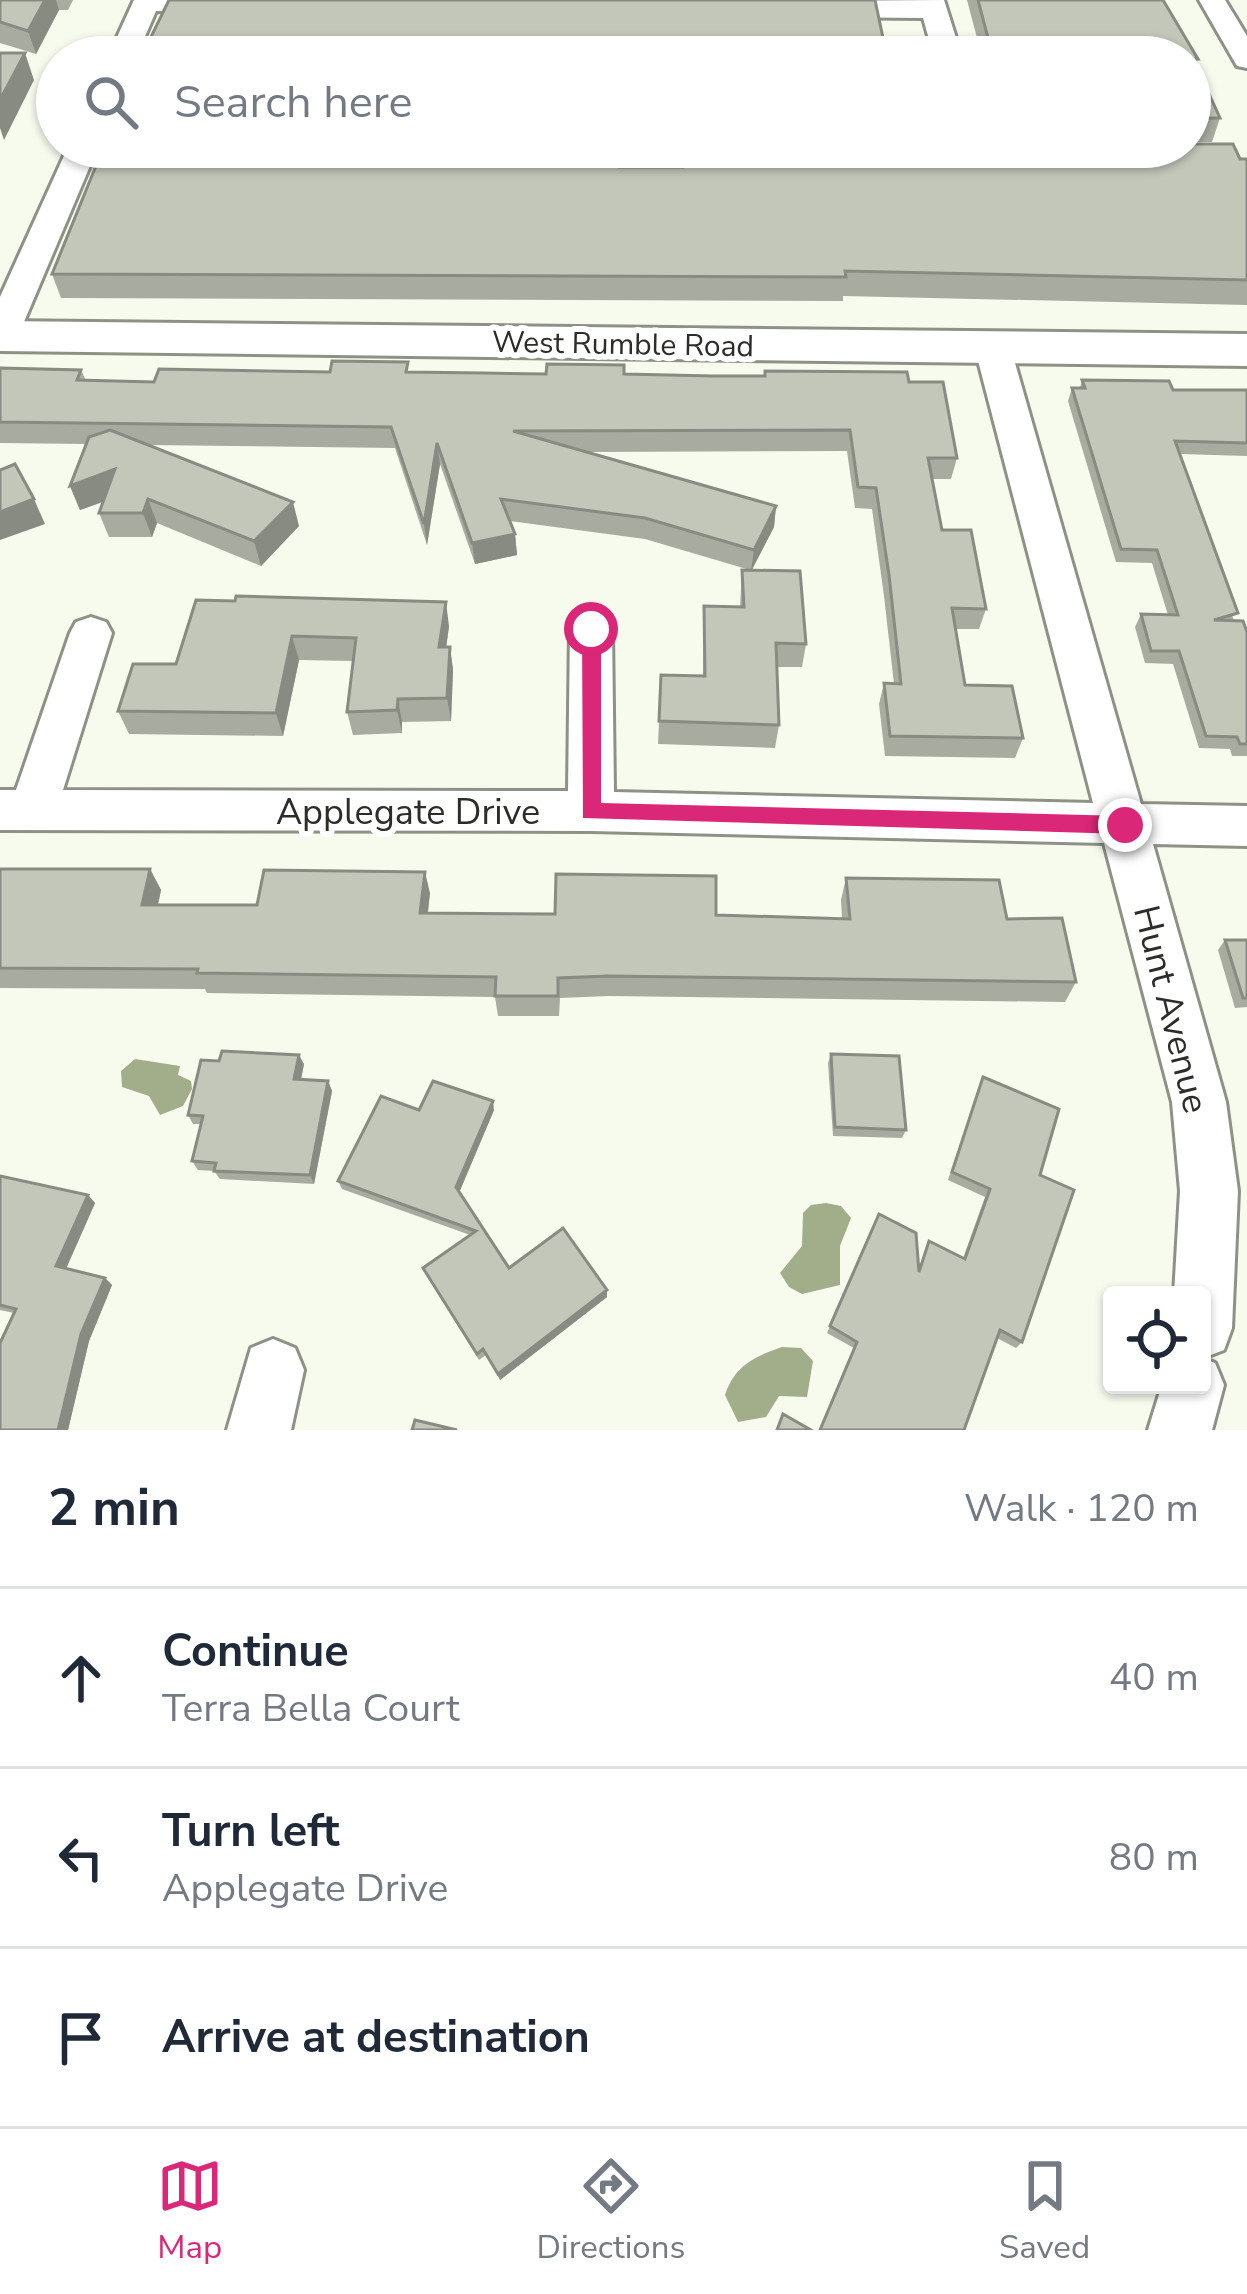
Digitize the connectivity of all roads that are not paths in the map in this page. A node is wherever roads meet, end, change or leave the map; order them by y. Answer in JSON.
{"nodes":[{"id":1,"x":1212,"y":0,"type":"edge"},
{"id":2,"x":146,"y":2,"type":"edge"},
{"id":3,"x":265,"y":4,"type":"edge"},
{"id":4,"x":933,"y":5,"type":"edge"},
{"id":5,"x":790,"y":9,"type":"edge"},
{"id":6,"x":131,"y":36,"type":"edge"},
{"id":7,"x":942,"y":36,"type":"edge"},
{"id":8,"x":1247,"y":60,"type":"edge"},
{"id":9,"x":73,"y":168,"type":"edge"},
{"id":10,"x":0,"y":336,"type":"edge"},
{"id":11,"x":993,"y":349,"type":"junction"},
{"id":12,"x":1247,"y":350,"type":"edge"},
{"id":13,"x":591,"y":629,"type":"dead end"},
{"id":14,"x":91,"y":634,"type":"dead end"},
{"id":15,"x":16,"y":810,"type":"edge"},
{"id":16,"x":591,"y":812,"type":"junction"},
{"id":17,"x":1125,"y":825,"type":"junction"},
{"id":18,"x":1247,"y":826,"type":"edge"},
{"id":19,"x":1204,"y":1286,"type":"edge"},
{"id":20,"x":273,"y":1370,"type":"dead end"},
{"id":21,"x":1190,"y":1394,"type":"edge"},
{"id":22,"x":260,"y":1430,"type":"edge"},
{"id":23,"x":1180,"y":1430,"type":"edge"}],
"edges":[{"from":1,"to":8,"type":"street"},
{"from":2,"to":3,"type":"street"},
{"from":2,"to":6,"type":"street"},
{"from":4,"to":5,"type":"street"},
{"from":4,"to":7,"type":"street"},
{"from":9,"to":10,"type":"street"},
{"from":10,"to":11,"type":"street","name":"West Rumble Road"},
{"from":11,"to":12,"type":"street","name":"West Rumble Road"},
{"from":11,"to":17,"type":"street","name":"Hunt Avenue"},
{"from":13,"to":16,"type":"street"},
{"from":14,"to":15,"type":"street"},
{"from":15,"to":16,"type":"street","name":"Applegate Drive"},
{"from":16,"to":17,"type":"street","name":"Applegate Drive"},
{"from":17,"to":18,"type":"street","name":"Applegate Drive"},
{"from":17,"to":19,"type":"street","name":"Hunt Avenue"},
{"from":20,"to":22,"type":"street"},
{"from":21,"to":23,"type":"street"}]}
